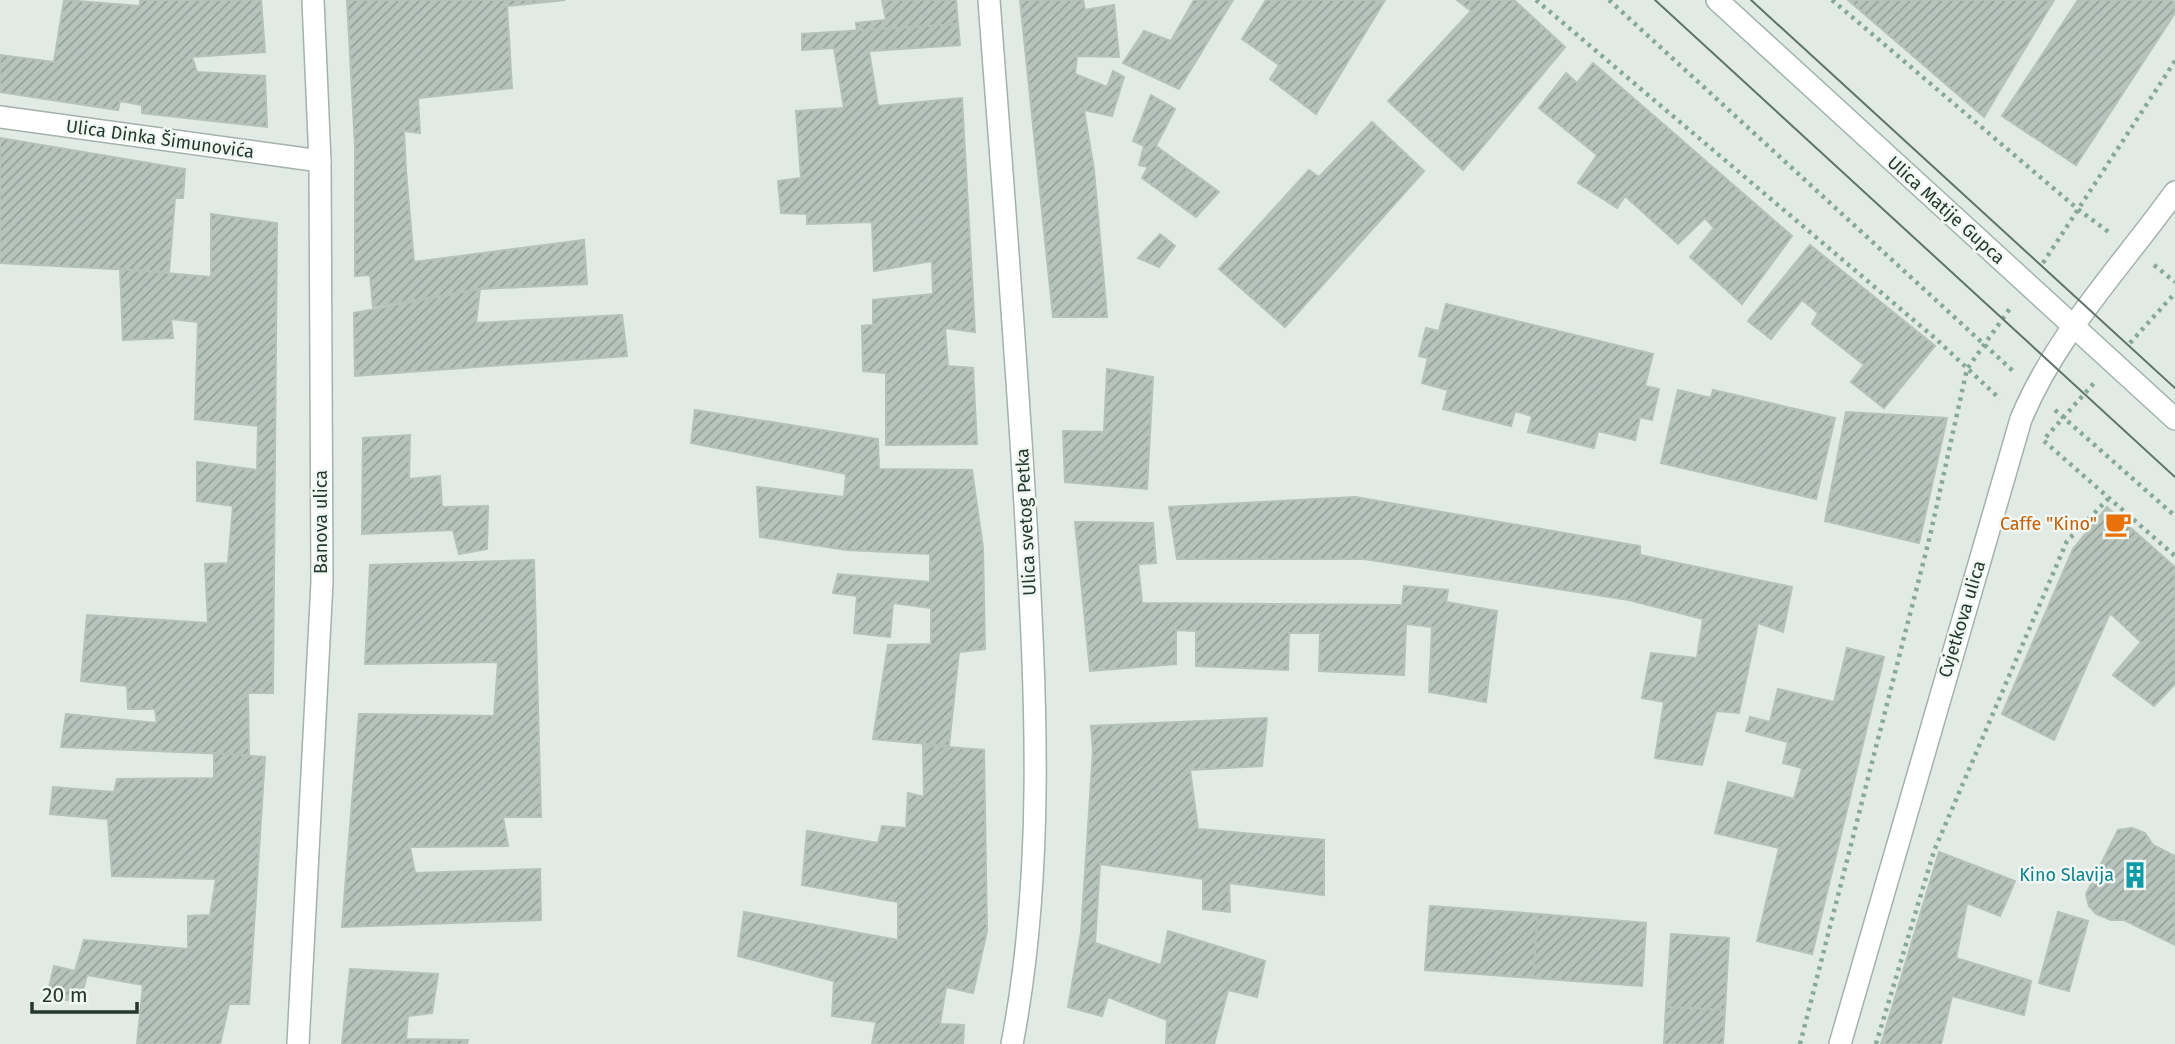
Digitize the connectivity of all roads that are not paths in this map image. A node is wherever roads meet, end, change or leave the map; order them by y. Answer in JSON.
{"nodes":[{"id":1,"x":313,"y":0,"type":"edge"},
{"id":2,"x":989,"y":0,"type":"edge"},
{"id":3,"x":1717,"y":0,"type":"edge"},
{"id":4,"x":0,"y":117,"type":"edge"},
{"id":5,"x":320,"y":161,"type":"junction"},
{"id":6,"x":2175,"y":192,"type":"edge"},
{"id":7,"x":2072,"y":326,"type":"junction"},
{"id":8,"x":2175,"y":419,"type":"edge"},
{"id":9,"x":298,"y":1044,"type":"edge"},
{"id":10,"x":1012,"y":1044,"type":"edge"},
{"id":11,"x":1840,"y":1044,"type":"edge"}],
"edges":[{"from":1,"to":5,"type":"street","name":"Banova ulica"},
{"from":2,"to":10,"type":"street","name":"Ulica svetog Petka"},
{"from":3,"to":7,"type":"street","name":"Ulica Matije Gupca"},
{"from":4,"to":5,"type":"street","name":"Ulica Dinka Šimunovića"},
{"from":5,"to":9,"type":"street","name":"Banova ulica"},
{"from":6,"to":7,"type":"street","name":"Cvjetkova ulica"},
{"from":7,"to":8,"type":"street","name":"Ulica Matije Gupca"},
{"from":7,"to":11,"type":"street","name":"Cvjetkova ulica"}]}
